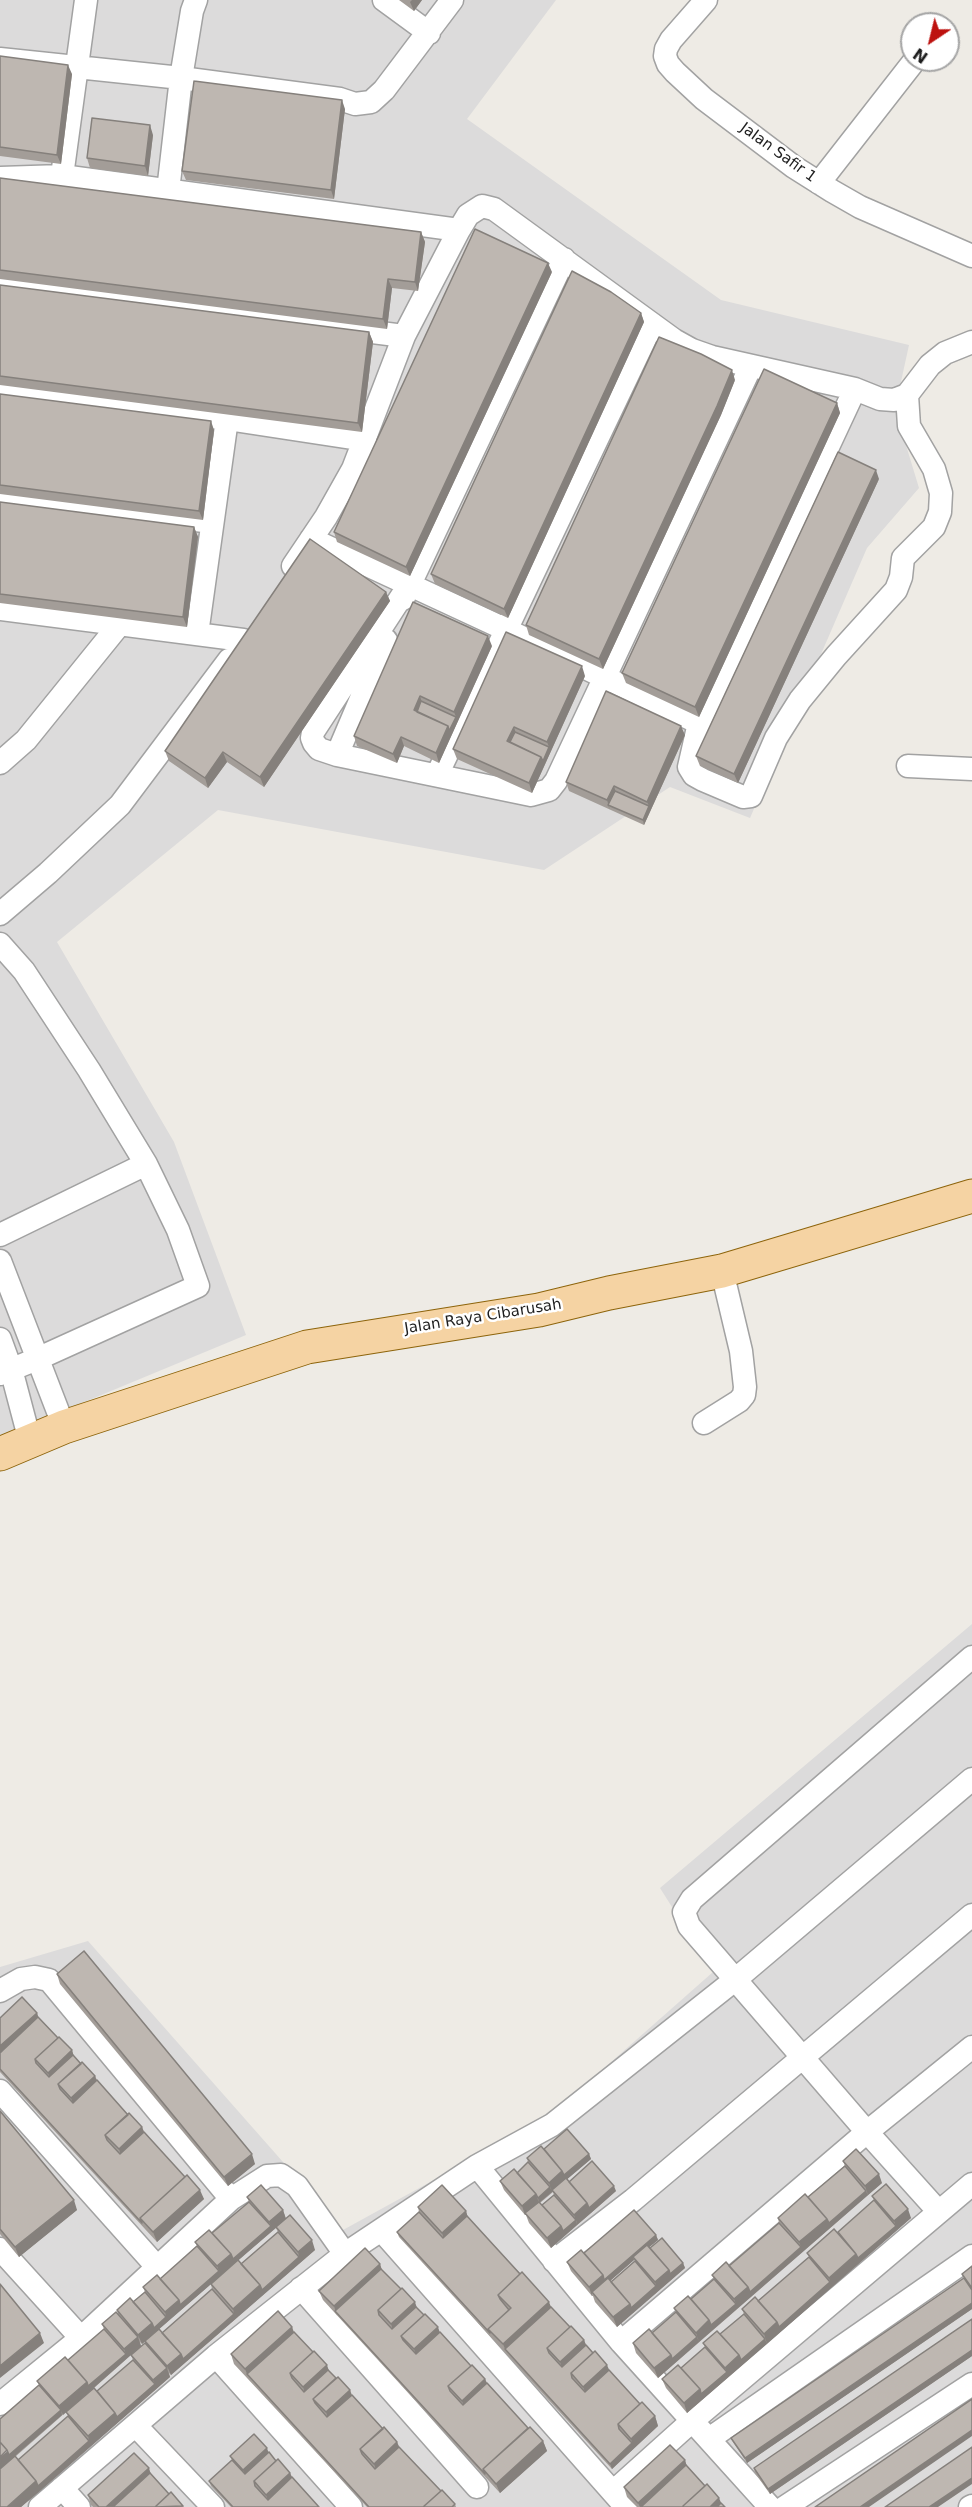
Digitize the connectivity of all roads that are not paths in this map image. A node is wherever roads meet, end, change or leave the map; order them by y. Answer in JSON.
{"nodes":[{"id":1,"x":87,"y":0,"type":"edge"},
{"id":2,"x":196,"y":0,"type":"edge"},
{"id":3,"x":384,"y":0,"type":"edge"},
{"id":4,"x":452,"y":0,"type":"edge"},
{"id":5,"x":706,"y":0,"type":"edge"},
{"id":6,"x":429,"y":33,"type":"junction"},
{"id":7,"x":0,"y":59,"type":"edge"},
{"id":8,"x":78,"y":66,"type":"junction"},
{"id":9,"x":906,"y":72,"type":"edge"},
{"id":10,"x":181,"y":78,"type":"junction"},
{"id":11,"x":62,"y":176,"type":"junction"},
{"id":12,"x":0,"y":178,"type":"edge"},
{"id":13,"x":819,"y":183,"type":"junction"},
{"id":14,"x":168,"y":191,"type":"junction"},
{"id":15,"x":459,"y":230,"type":"junction"},
{"id":16,"x":972,"y":256,"type":"edge"},
{"id":17,"x":564,"y":259,"type":"junction"},
{"id":18,"x":0,"y":285,"type":"edge"},
{"id":19,"x":652,"y":324,"type":"junction"},
{"id":20,"x":404,"y":336,"type":"junction"},
{"id":21,"x":972,"y":342,"type":"edge"},
{"id":22,"x":751,"y":366,"type":"junction"},
{"id":23,"x":855,"y":389,"type":"junction"},
{"id":24,"x":0,"y":390,"type":"edge"},
{"id":25,"x":907,"y":395,"type":"junction"},
{"id":26,"x":227,"y":419,"type":"junction"},
{"id":27,"x":365,"y":440,"type":"junction"},
{"id":28,"x":0,"y":496,"type":"edge"},
{"id":29,"x":212,"y":522,"type":"junction"},
{"id":30,"x":311,"y":539,"type":"junction"},
{"id":31,"x":280,"y":585,"type":"edge"},
{"id":32,"x":409,"y":585,"type":"junction"},
{"id":33,"x":0,"y":609,"type":"edge"},
{"id":34,"x":119,"y":625,"type":"junction"},
{"id":35,"x":507,"y":630,"type":"junction"},
{"id":36,"x":197,"y":634,"type":"junction"},
{"id":37,"x":604,"y":678,"type":"junction"},
{"id":38,"x":699,"y":723,"type":"junction"},
{"id":39,"x":337,"y":755,"type":"junction"},
{"id":40,"x":0,"y":763,"type":"edge"},
{"id":41,"x":908,"y":766,"type":"dead end"},
{"id":42,"x":972,"y":769,"type":"edge"},
{"id":43,"x":436,"y":775,"type":"junction"},
{"id":44,"x":0,"y":914,"type":"edge"},
{"id":45,"x":0,"y":944,"type":"edge"},
{"id":46,"x":146,"y":1164,"type":"junction"},
{"id":47,"x":972,"y":1196,"type":"edge"},
{"id":48,"x":0,"y":1235,"type":"edge"},
{"id":49,"x":0,"y":1261,"type":"edge"},
{"id":50,"x":722,"y":1270,"type":"junction"},
{"id":51,"x":0,"y":1339,"type":"edge"},
{"id":52,"x":37,"y":1359,"type":"junction"},
{"id":53,"x":6,"y":1371,"type":"edge"},
{"id":54,"x":704,"y":1424,"type":"dead end"},
{"id":55,"x":64,"y":1427,"type":"junction"},
{"id":56,"x":30,"y":1441,"type":"junction"},
{"id":57,"x":0,"y":1454,"type":"edge"},
{"id":58,"x":972,"y":1657,"type":"edge"},
{"id":59,"x":972,"y":1779,"type":"edge"},
{"id":60,"x":972,"y":1915,"type":"edge"},
{"id":61,"x":736,"y":1978,"type":"junction"},
{"id":62,"x":0,"y":1991,"type":"edge"},
{"id":63,"x":972,"y":2047,"type":"edge"},
{"id":64,"x":802,"y":2057,"type":"junction"},
{"id":65,"x":0,"y":2091,"type":"edge"},
{"id":66,"x":867,"y":2132,"type":"junction"},
{"id":67,"x":477,"y":2166,"type":"junction"},
{"id":68,"x":972,"y":2184,"type":"edge"},
{"id":69,"x":231,"y":2199,"type":"junction"},
{"id":70,"x":939,"y":2212,"type":"junction"},
{"id":71,"x":382,"y":2231,"type":"junction"},
{"id":72,"x":0,"y":2248,"type":"edge"},
{"id":73,"x":345,"y":2254,"type":"junction"},
{"id":74,"x":972,"y":2256,"type":"edge"},
{"id":75,"x":554,"y":2261,"type":"junction"},
{"id":76,"x":158,"y":2268,"type":"junction"},
{"id":77,"x":301,"y":2288,"type":"junction"},
{"id":78,"x":81,"y":2338,"type":"junction"},
{"id":79,"x":621,"y":2342,"type":"junction"},
{"id":80,"x":216,"y":2356,"type":"junction"},
{"id":81,"x":972,"y":2384,"type":"edge"},
{"id":82,"x":0,"y":2404,"type":"edge"},
{"id":83,"x":692,"y":2421,"type":"junction"},
{"id":84,"x":136,"y":2426,"type":"junction"},
{"id":85,"x":709,"y":2439,"type":"junction"},
{"id":86,"x":477,"y":2487,"type":"dead end"},
{"id":87,"x":62,"y":2488,"type":"junction"},
{"id":88,"x":620,"y":2500,"type":"edge"},
{"id":89,"x":40,"y":2507,"type":"edge"},
{"id":90,"x":79,"y":2507,"type":"edge"},
{"id":91,"x":213,"y":2507,"type":"edge"},
{"id":92,"x":351,"y":2507,"type":"edge"},
{"id":93,"x":770,"y":2507,"type":"edge"},
{"id":94,"x":785,"y":2507,"type":"edge"}],
"edges":[{"from":1,"to":8,"type":"street"},
{"from":2,"to":10,"type":"street"},
{"from":3,"to":6,"type":"street"},
{"from":4,"to":6,"type":"street"},
{"from":5,"to":13,"type":"street","name":"Jalan Safir 1"},
{"from":6,"to":10,"type":"street"},
{"from":7,"to":8,"type":"street"},
{"from":8,"to":10,"type":"street"},
{"from":8,"to":11,"type":"street"},
{"from":9,"to":13,"type":"street"},
{"from":10,"to":14,"type":"street"},
{"from":11,"to":12,"type":"street"},
{"from":11,"to":14,"type":"street"},
{"from":13,"to":16,"type":"street","name":"Jalan Safir 1"},
{"from":14,"to":15,"type":"street"},
{"from":15,"to":17,"type":"street"},
{"from":15,"to":20,"type":"street"},
{"from":17,"to":19,"type":"street"},
{"from":17,"to":32,"type":"street"},
{"from":18,"to":20,"type":"street"},
{"from":19,"to":22,"type":"street"},
{"from":19,"to":35,"type":"street"},
{"from":20,"to":27,"type":"street"},
{"from":21,"to":25,"type":"street"},
{"from":22,"to":23,"type":"street"},
{"from":22,"to":37,"type":"street"},
{"from":23,"to":25,"type":"street"},
{"from":23,"to":38,"type":"street"},
{"from":24,"to":26,"type":"street"},
{"from":25,"to":38,"type":"street"},
{"from":26,"to":27,"type":"street"},
{"from":26,"to":29,"type":"street"},
{"from":27,"to":30,"type":"street"},
{"from":28,"to":29,"type":"street"},
{"from":29,"to":36,"type":"street"},
{"from":30,"to":31,"type":"street"},
{"from":30,"to":32,"type":"street"},
{"from":32,"to":35,"type":"street"},
{"from":32,"to":39,"type":"street"},
{"from":32,"to":39,"type":"street"},
{"from":33,"to":34,"type":"street"},
{"from":34,"to":36,"type":"street"},
{"from":34,"to":40,"type":"street"},
{"from":35,"to":37,"type":"street"},
{"from":35,"to":43,"type":"street"},
{"from":36,"to":44,"type":"street"},
{"from":37,"to":38,"type":"street"},
{"from":37,"to":43,"type":"street"},
{"from":39,"to":43,"type":"street"},
{"from":41,"to":42,"type":"street"},
{"from":45,"to":46,"type":"street"},
{"from":46,"to":48,"type":"street"},
{"from":46,"to":52,"type":"street"},
{"from":47,"to":50,"type":"main road","name":"Jalan Raya Cibarusah"},
{"from":49,"to":52,"type":"street"},
{"from":50,"to":54,"type":"street"},
{"from":50,"to":55,"type":"main road","name":"Jalan Raya Cibarusah"},
{"from":51,"to":53,"type":"street"},
{"from":52,"to":53,"type":"street"},
{"from":52,"to":55,"type":"street"},
{"from":53,"to":56,"type":"street"},
{"from":55,"to":56,"type":"main road","name":"Jalan Raya Cibarusah"},
{"from":56,"to":57,"type":"main road","name":"Jalan Raya Cibarusah"},
{"from":58,"to":61,"type":"street"},
{"from":59,"to":61,"type":"street"},
{"from":60,"to":64,"type":"street"},
{"from":61,"to":64,"type":"street"},
{"from":61,"to":67,"type":"street"},
{"from":62,"to":69,"type":"street"},
{"from":63,"to":66,"type":"street"},
{"from":64,"to":66,"type":"street"},
{"from":64,"to":75,"type":"street"},
{"from":65,"to":76,"type":"street"},
{"from":66,"to":70,"type":"street"},
{"from":66,"to":79,"type":"street"},
{"from":67,"to":71,"type":"street"},
{"from":67,"to":75,"type":"street"},
{"from":68,"to":70,"type":"street"},
{"from":69,"to":73,"type":"street"},
{"from":69,"to":76,"type":"street"},
{"from":70,"to":83,"type":"street"},
{"from":71,"to":73,"type":"street"},
{"from":71,"to":88,"type":"street"},
{"from":72,"to":78,"type":"street"},
{"from":73,"to":77,"type":"street"},
{"from":74,"to":85,"type":"street"},
{"from":75,"to":79,"type":"street"},
{"from":76,"to":78,"type":"street"},
{"from":77,"to":80,"type":"street"},
{"from":77,"to":86,"type":"street"},
{"from":78,"to":82,"type":"street"},
{"from":79,"to":83,"type":"street"},
{"from":80,"to":84,"type":"street"},
{"from":80,"to":92,"type":"street"},
{"from":81,"to":94,"type":"street"},
{"from":83,"to":85,"type":"street"},
{"from":83,"to":88,"type":"street"},
{"from":84,"to":87,"type":"street"},
{"from":84,"to":91,"type":"street"},
{"from":85,"to":93,"type":"street"},
{"from":87,"to":89,"type":"street"},
{"from":87,"to":90,"type":"street"}]}
